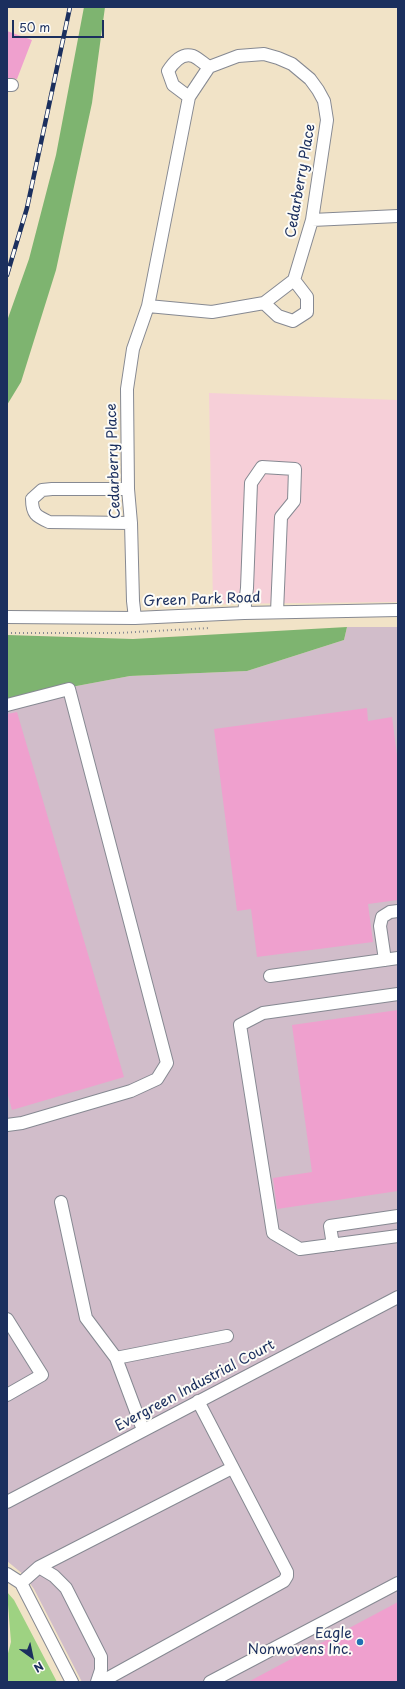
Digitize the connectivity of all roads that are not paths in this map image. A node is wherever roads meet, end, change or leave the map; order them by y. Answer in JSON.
{"nodes":[{"id":1,"x":209,"y":67,"type":"junction"},
{"id":2,"x":189,"y":97,"type":"junction"},
{"id":3,"x":398,"y":216,"type":"edge"},
{"id":4,"x":312,"y":220,"type":"junction"},
{"id":5,"x":294,"y":280,"type":"junction"},
{"id":6,"x":264,"y":303,"type":"junction"},
{"id":7,"x":148,"y":306,"type":"junction"},
{"id":8,"x":128,"y":489,"type":"junction"},
{"id":9,"x":131,"y":523,"type":"junction"},
{"id":10,"x":398,"y":610,"type":"edge"},
{"id":11,"x":277,"y":612,"type":"junction"},
{"id":12,"x":244,"y":613,"type":"junction"},
{"id":13,"x":7,"y":617,"type":"edge"},
{"id":14,"x":135,"y":618,"type":"junction"},
{"id":15,"x":7,"y":705,"type":"edge"},
{"id":16,"x":398,"y":911,"type":"edge"},
{"id":17,"x":398,"y":958,"type":"edge"},
{"id":18,"x":385,"y":960,"type":"junction"},
{"id":19,"x":270,"y":976,"type":"dead end"},
{"id":20,"x":398,"y":994,"type":"edge"},
{"id":21,"x":7,"y":1125,"type":"edge"},
{"id":22,"x":61,"y":1202,"type":"dead end"},
{"id":23,"x":398,"y":1216,"type":"edge"},
{"id":24,"x":398,"y":1236,"type":"edge"},
{"id":25,"x":333,"y":1245,"type":"junction"},
{"id":26,"x":398,"y":1297,"type":"edge"},
{"id":27,"x":7,"y":1319,"type":"edge"},
{"id":28,"x":227,"y":1336,"type":"dead end"},
{"id":29,"x":116,"y":1358,"type":"junction"},
{"id":30,"x":7,"y":1395,"type":"edge"},
{"id":31,"x":198,"y":1402,"type":"junction"},
{"id":32,"x":144,"y":1430,"type":"junction"},
{"id":33,"x":232,"y":1468,"type":"junction"},
{"id":34,"x":7,"y":1502,"type":"edge"},
{"id":35,"x":39,"y":1567,"type":"junction"},
{"id":36,"x":7,"y":1574,"type":"edge"},
{"id":37,"x":21,"y":1583,"type":"junction"},
{"id":38,"x":398,"y":1583,"type":"edge"},
{"id":39,"x":72,"y":1682,"type":"edge"},
{"id":40,"x":97,"y":1682,"type":"edge"},
{"id":41,"x":101,"y":1682,"type":"edge"},
{"id":42,"x":210,"y":1682,"type":"edge"}],
"edges":[{"from":1,"to":2,"type":"street","name":"Cedarberry Place"},
{"from":1,"to":2,"type":"street"},
{"from":1,"to":4,"type":"street","name":"Cedarberry Place"},
{"from":2,"to":7,"type":"street","name":"Cedarberry Place"},
{"from":3,"to":4,"type":"street"},
{"from":4,"to":5,"type":"street","name":"Cedarberry Place"},
{"from":5,"to":6,"type":"street"},
{"from":5,"to":6,"type":"street"},
{"from":6,"to":7,"type":"street"},
{"from":7,"to":8,"type":"street","name":"Cedarberry Place"},
{"from":8,"to":9,"type":"street","name":"Cedarberry Place"},
{"from":8,"to":9,"type":"street"},
{"from":9,"to":14,"type":"street","name":"Cedarberry Place"},
{"from":10,"to":11,"type":"street","name":"Green Park Road"},
{"from":11,"to":12,"type":"street","name":"Green Park Road"},
{"from":11,"to":12,"type":"street"},
{"from":12,"to":14,"type":"street","name":"Green Park Road"},
{"from":13,"to":14,"type":"street","name":"Green Park Road"},
{"from":15,"to":21,"type":"street"},
{"from":16,"to":18,"type":"street"},
{"from":17,"to":18,"type":"street"},
{"from":18,"to":19,"type":"street"},
{"from":20,"to":25,"type":"street"},
{"from":22,"to":29,"type":"street"},
{"from":23,"to":25,"type":"street"},
{"from":24,"to":25,"type":"street"},
{"from":26,"to":31,"type":"street","name":"Evergreen Industrial Court"},
{"from":27,"to":30,"type":"street"},
{"from":28,"to":29,"type":"street"},
{"from":29,"to":32,"type":"street"},
{"from":31,"to":32,"type":"street","name":"Evergreen Industrial Court"},
{"from":31,"to":33,"type":"street"},
{"from":32,"to":34,"type":"street","name":"Evergreen Industrial Court"},
{"from":33,"to":35,"type":"street"},
{"from":33,"to":41,"type":"street"},
{"from":35,"to":37,"type":"street"},
{"from":35,"to":40,"type":"street"},
{"from":36,"to":37,"type":"street"},
{"from":37,"to":39,"type":"street"},
{"from":38,"to":42,"type":"street"}]}
